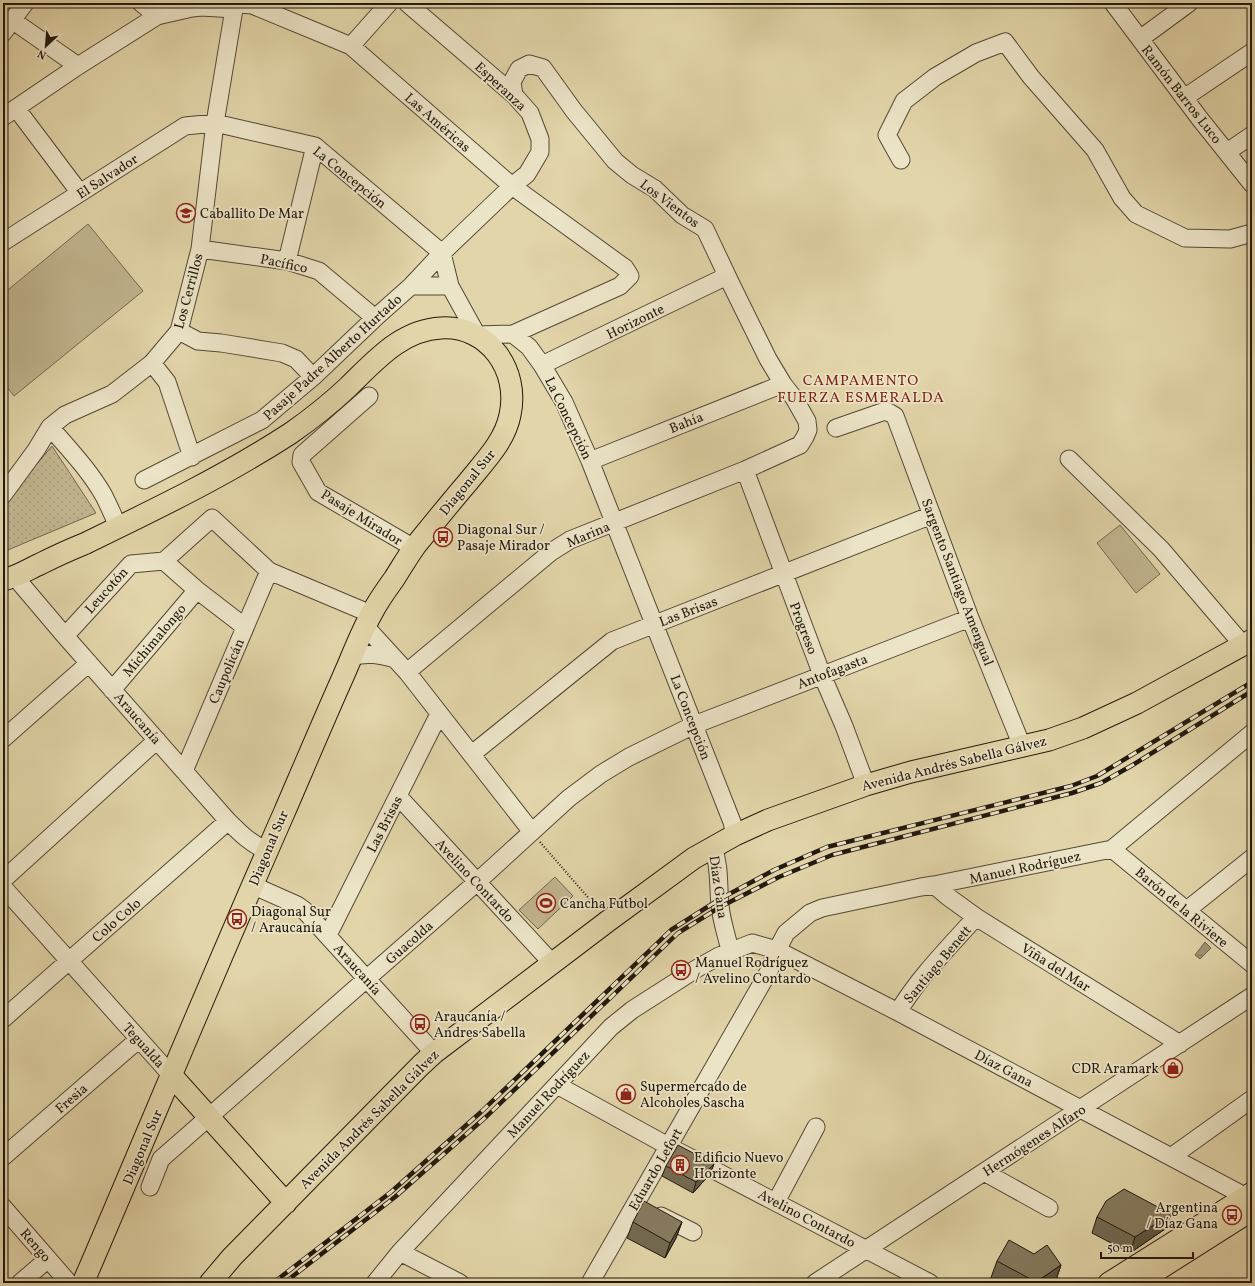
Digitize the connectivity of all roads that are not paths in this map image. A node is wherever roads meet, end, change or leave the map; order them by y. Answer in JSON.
{"nodes":[{"id":1,"x":25,"y":3,"type":"edge"},
{"id":2,"x":141,"y":3,"type":"edge"},
{"id":3,"x":389,"y":3,"type":"edge"},
{"id":4,"x":407,"y":3,"type":"edge"},
{"id":5,"x":1113,"y":3,"type":"edge"},
{"id":6,"x":1189,"y":3,"type":"edge"},
{"id":7,"x":234,"y":6,"type":"edge"},
{"id":8,"x":157,"y":16,"type":"junction"},
{"id":9,"x":8,"y":26,"type":"edge"},
{"id":10,"x":1140,"y":39,"type":"junction"},
{"id":11,"x":351,"y":46,"type":"junction"},
{"id":12,"x":1252,"y":52,"type":"edge"},
{"id":13,"x":78,"y":66,"type":"junction"},
{"id":14,"x":514,"y":94,"type":"junction"},
{"id":15,"x":1184,"y":98,"type":"junction"},
{"id":16,"x":10,"y":113,"type":"edge"},
{"id":17,"x":215,"y":123,"type":"junction"},
{"id":18,"x":1252,"y":135,"type":"edge"},
{"id":19,"x":316,"y":146,"type":"junction"},
{"id":20,"x":1228,"y":152,"type":"junction"},
{"id":21,"x":901,"y":160,"type":"dead end"},
{"id":22,"x":1252,"y":184,"type":"edge"},
{"id":23,"x":512,"y":186,"type":"junction"},
{"id":24,"x":80,"y":193,"type":"junction"},
{"id":25,"x":1252,"y":233,"type":"edge"},
{"id":26,"x":3,"y":242,"type":"edge"},
{"id":27,"x":200,"y":249,"type":"junction"},
{"id":28,"x":442,"y":253,"type":"junction"},
{"id":29,"x":287,"y":261,"type":"junction"},
{"id":30,"x":727,"y":276,"type":"junction"},
{"id":31,"x":411,"y":286,"type":"junction"},
{"id":32,"x":450,"y":286,"type":"junction"},
{"id":33,"x":374,"y":318,"type":"junction"},
{"id":34,"x":179,"y":332,"type":"junction"},
{"id":35,"x":513,"y":334,"type":"junction"},
{"id":36,"x":477,"y":335,"type":"junction"},
{"id":37,"x":152,"y":363,"type":"junction"},
{"id":38,"x":542,"y":365,"type":"junction"},
{"id":39,"x":313,"y":377,"type":"junction"},
{"id":40,"x":783,"y":384,"type":"junction"},
{"id":41,"x":369,"y":396,"type":"dead end"},
{"id":42,"x":50,"y":427,"type":"junction"},
{"id":43,"x":836,"y":428,"type":"dead end"},
{"id":44,"x":800,"y":444,"type":"joint"},
{"id":45,"x":192,"y":457,"type":"junction"},
{"id":46,"x":1069,"y":459,"type":"dead end"},
{"id":47,"x":590,"y":461,"type":"junction"},
{"id":48,"x":745,"y":470,"type":"junction"},
{"id":49,"x":144,"y":480,"type":"dead end"},
{"id":50,"x":3,"y":495,"type":"edge"},
{"id":51,"x":932,"y":515,"type":"junction"},
{"id":52,"x":615,"y":522,"type":"junction"},
{"id":53,"x":118,"y":527,"type":"junction"},
{"id":54,"x":414,"y":548,"type":"junction"},
{"id":55,"x":164,"y":561,"type":"junction"},
{"id":56,"x":269,"y":571,"type":"junction"},
{"id":57,"x":783,"y":573,"type":"junction"},
{"id":58,"x":7,"y":583,"type":"edge"},
{"id":59,"x":197,"y":590,"type":"junction"},
{"id":60,"x":970,"y":618,"type":"junction"},
{"id":61,"x":368,"y":620,"type":"junction"},
{"id":62,"x":655,"y":624,"type":"junction"},
{"id":63,"x":245,"y":627,"type":"junction"},
{"id":64,"x":65,"y":636,"type":"junction"},
{"id":65,"x":1248,"y":642,"type":"edge"},
{"id":66,"x":352,"y":656,"type":"junction"},
{"id":67,"x":395,"y":659,"type":"junction"},
{"id":68,"x":89,"y":663,"type":"junction"},
{"id":69,"x":406,"y":672,"type":"junction"},
{"id":70,"x":822,"y":675,"type":"junction"},
{"id":71,"x":112,"y":690,"type":"junction"},
{"id":72,"x":439,"y":714,"type":"junction"},
{"id":73,"x":694,"y":725,"type":"junction"},
{"id":74,"x":1252,"y":733,"type":"edge"},
{"id":75,"x":3,"y":739,"type":"edge"},
{"id":76,"x":157,"y":740,"type":"junction"},
{"id":77,"x":1022,"y":746,"type":"junction"},
{"id":78,"x":472,"y":754,"type":"junction"},
{"id":79,"x":184,"y":771,"type":"junction"},
{"id":80,"x":866,"y":785,"type":"junction"},
{"id":81,"x":398,"y":796,"type":"junction"},
{"id":82,"x":228,"y":821,"type":"junction"},
{"id":83,"x":532,"y":832,"type":"junction"},
{"id":84,"x":734,"y":835,"type":"junction"},
{"id":85,"x":713,"y":847,"type":"junction"},
{"id":86,"x":1112,"y":849,"type":"junction"},
{"id":87,"x":267,"y":851,"type":"junction"},
{"id":88,"x":1252,"y":858,"type":"edge"},
{"id":89,"x":3,"y":880,"type":"edge"},
{"id":90,"x":477,"y":882,"type":"junction"},
{"id":91,"x":252,"y":885,"type":"junction"},
{"id":92,"x":934,"y":885,"type":"junction"},
{"id":93,"x":3,"y":887,"type":"edge"},
{"id":94,"x":1187,"y":910,"type":"junction"},
{"id":95,"x":976,"y":917,"type":"junction"},
{"id":96,"x":328,"y":935,"type":"junction"},
{"id":97,"x":752,"y":943,"type":"joint"},
{"id":98,"x":777,"y":950,"type":"junction"},
{"id":99,"x":730,"y":951,"type":"junction"},
{"id":100,"x":69,"y":961,"type":"junction"},
{"id":101,"x":552,"y":963,"type":"junction"},
{"id":102,"x":1252,"y":964,"type":"edge"},
{"id":103,"x":367,"y":979,"type":"junction"},
{"id":104,"x":1252,"y":996,"type":"edge"},
{"id":105,"x":898,"y":1012,"type":"junction"},
{"id":106,"x":3,"y":1019,"type":"edge"},
{"id":107,"x":138,"y":1039,"type":"junction"},
{"id":108,"x":1180,"y":1044,"type":"junction"},
{"id":109,"x":434,"y":1053,"type":"junction"},
{"id":110,"x":172,"y":1076,"type":"junction"},
{"id":111,"x":557,"y":1085,"type":"junction"},
{"id":112,"x":1252,"y":1099,"type":"edge"},
{"id":113,"x":1081,"y":1109,"type":"junction"},
{"id":114,"x":209,"y":1117,"type":"junction"},
{"id":115,"x":816,"y":1127,"type":"dead end"},
{"id":116,"x":668,"y":1146,"type":"junction"},
{"id":117,"x":3,"y":1157,"type":"edge"},
{"id":118,"x":1171,"y":1157,"type":"junction"},
{"id":119,"x":984,"y":1172,"type":"junction"},
{"id":120,"x":150,"y":1187,"type":"dead end"},
{"id":121,"x":1250,"y":1200,"type":"edge"},
{"id":122,"x":776,"y":1202,"type":"junction"},
{"id":123,"x":286,"y":1203,"type":"junction"},
{"id":124,"x":636,"y":1203,"type":"junction"},
{"id":125,"x":3,"y":1207,"type":"edge"},
{"id":126,"x":1049,"y":1208,"type":"dead end"},
{"id":127,"x":693,"y":1232,"type":"dead end"},
{"id":128,"x":866,"y":1249,"type":"junction"},
{"id":129,"x":400,"y":1252,"type":"junction"},
{"id":130,"x":48,"y":1259,"type":"junction"},
{"id":131,"x":20,"y":1283,"type":"edge"},
{"id":132,"x":70,"y":1283,"type":"edge"},
{"id":133,"x":83,"y":1283,"type":"edge"},
{"id":134,"x":210,"y":1283,"type":"edge"},
{"id":135,"x":375,"y":1283,"type":"edge"},
{"id":136,"x":460,"y":1283,"type":"edge"},
{"id":137,"x":590,"y":1283,"type":"edge"},
{"id":138,"x":815,"y":1283,"type":"edge"},
{"id":139,"x":930,"y":1283,"type":"edge"},
{"id":140,"x":1109,"y":1283,"type":"edge"},
{"id":141,"x":1138,"y":1283,"type":"edge"}],
"edges":[{"from":1,"to":9,"type":"street"},
{"from":2,"to":8,"type":"street"},
{"from":3,"to":11,"type":"street"},
{"from":4,"to":14,"type":"street","name":"Esperanza"},
{"from":5,"to":10,"type":"street","name":"Ramón Barros Luco"},
{"from":6,"to":10,"type":"street"},
{"from":7,"to":8,"type":"street","name":"Las Américas"},
{"from":7,"to":11,"type":"street","name":"Las Américas"},
{"from":7,"to":17,"type":"street","name":"Los Cerrillos"},
{"from":8,"to":13,"type":"street","name":"Las Américas"},
{"from":9,"to":13,"type":"street"},
{"from":10,"to":15,"type":"street","name":"Ramón Barros Luco"},
{"from":11,"to":23,"type":"street","name":"Las Américas"},
{"from":12,"to":15,"type":"street"},
{"from":13,"to":16,"type":"street","name":"Las Américas"},
{"from":14,"to":23,"type":"street","name":"Esperanza"},
{"from":14,"to":30,"type":"street","name":"Los Vientos"},
{"from":15,"to":20,"type":"street","name":"Ramón Barros Luco"},
{"from":16,"to":24,"type":"street"},
{"from":17,"to":19,"type":"street","name":"La Concepción"},
{"from":17,"to":24,"type":"street","name":"El Salvador"},
{"from":17,"to":27,"type":"street","name":"Los Cerrillos"},
{"from":18,"to":20,"type":"street"},
{"from":19,"to":28,"type":"street","name":"La Concepción"},
{"from":19,"to":29,"type":"street"},
{"from":20,"to":22,"type":"street","name":"Ramón Barros Luco"},
{"from":21,"to":25,"type":"street"},
{"from":23,"to":28,"type":"street","name":"Pasaje Padre Alberto Hurtado"},
{"from":23,"to":35,"type":"street","name":"Las Américas"},
{"from":24,"to":26,"type":"street","name":"El Salvador"},
{"from":27,"to":29,"type":"street","name":"Pacífico"},
{"from":27,"to":34,"type":"street","name":"Los Cerrillos"},
{"from":28,"to":31,"type":"street","name":"Pasaje Padre Alberto Hurtado"},
{"from":28,"to":32,"type":"street"},
{"from":29,"to":33,"type":"street","name":"Pacífico"},
{"from":30,"to":38,"type":"street","name":"Horizonte"},
{"from":30,"to":40,"type":"street","name":"Los Vientos"},
{"from":31,"to":32,"type":"street","name":"Pasaje Padre Alberto Hurtado"},
{"from":31,"to":33,"type":"street","name":"Pasaje Padre Alberto Hurtado"},
{"from":32,"to":36,"type":"street"},
{"from":33,"to":39,"type":"street","name":"Pasaje Padre Alberto Hurtado"},
{"from":34,"to":37,"type":"street","name":"Los Cerrillos"},
{"from":34,"to":39,"type":"street"},
{"from":35,"to":36,"type":"street"},
{"from":35,"to":38,"type":"street","name":"La Concepción"},
{"from":36,"to":53,"type":"main road"},
{"from":36,"to":54,"type":"main road","name":"Diagonal Sur"},
{"from":37,"to":42,"type":"street","name":"Los Cerrillos"},
{"from":37,"to":45,"type":"street"},
{"from":38,"to":47,"type":"street","name":"La Concepción"},
{"from":39,"to":45,"type":"street","name":"Pasaje Padre Alberto Hurtado"},
{"from":40,"to":44,"type":"street","name":"Los Vientos"},
{"from":40,"to":47,"type":"street","name":"Bahía"},
{"from":41,"to":54,"type":"street","name":"Pasaje Mirador"},
{"from":42,"to":50,"type":"street","name":"Los Cerrillos"},
{"from":42,"to":53,"type":"street"},
{"from":43,"to":51,"type":"street","name":"Sargento Santiago Amengual"},
{"from":44,"to":48,"type":"street","name":"Marina"},
{"from":45,"to":49,"type":"street","name":"Pasaje Padre Alberto Hurtado"},
{"from":46,"to":65,"type":"street"},
{"from":47,"to":52,"type":"street","name":"La Concepción"},
{"from":48,"to":52,"type":"street","name":"Marina"},
{"from":48,"to":57,"type":"street","name":"Progreso"},
{"from":51,"to":57,"type":"street","name":"Las Brisas"},
{"from":51,"to":60,"type":"street","name":"Sargento Santiago Amengual"},
{"from":52,"to":62,"type":"street","name":"La Concepción"},
{"from":52,"to":69,"type":"street","name":"Marina"},
{"from":53,"to":58,"type":"main road"},
{"from":54,"to":61,"type":"main road","name":"Diagonal Sur"},
{"from":55,"to":56,"type":"street"},
{"from":55,"to":59,"type":"street"},
{"from":55,"to":64,"type":"street","name":"Leucotón"},
{"from":56,"to":61,"type":"street"},
{"from":56,"to":63,"type":"street","name":"Caupolicán"},
{"from":57,"to":62,"type":"street","name":"Las Brisas"},
{"from":57,"to":70,"type":"street","name":"Progreso"},
{"from":58,"to":64,"type":"street","name":"Araucanía"},
{"from":59,"to":63,"type":"street"},
{"from":59,"to":71,"type":"street","name":"Michimalongo"},
{"from":60,"to":70,"type":"street","name":"Antofagasta"},
{"from":60,"to":77,"type":"street","name":"Sargento Santiago Amengual"},
{"from":61,"to":66,"type":"main road","name":"Diagonal Sur"},
{"from":61,"to":67,"type":"street"},
{"from":62,"to":73,"type":"street","name":"La Concepción"},
{"from":62,"to":78,"type":"street","name":"Las Brisas"},
{"from":63,"to":79,"type":"street","name":"Caupolicán"},
{"from":64,"to":68,"type":"street","name":"Araucanía"},
{"from":65,"to":77,"type":"main road","name":"Avenida Andrés Sabella Gálvez"},
{"from":66,"to":67,"type":"street"},
{"from":66,"to":87,"type":"main road","name":"Diagonal Sur"},
{"from":67,"to":69,"type":"street"},
{"from":68,"to":71,"type":"street","name":"Araucanía"},
{"from":68,"to":75,"type":"street"},
{"from":69,"to":72,"type":"street"},
{"from":70,"to":73,"type":"street","name":"Antofagasta"},
{"from":70,"to":80,"type":"street","name":"Progreso"},
{"from":71,"to":76,"type":"street","name":"Araucanía"},
{"from":72,"to":78,"type":"street"},
{"from":72,"to":81,"type":"street","name":"Las Brisas"},
{"from":73,"to":83,"type":"street","name":"Guacolda"},
{"from":73,"to":84,"type":"street","name":"La Concepción"},
{"from":74,"to":86,"type":"street","name":"Manuel Rodríguez"},
{"from":76,"to":79,"type":"street","name":"Araucanía"},
{"from":76,"to":89,"type":"street"},
{"from":77,"to":80,"type":"main road","name":"Avenida Andrés Sabella Gálvez"},
{"from":78,"to":83,"type":"street"},
{"from":79,"to":82,"type":"street","name":"Araucanía"},
{"from":80,"to":84,"type":"main road","name":"Avenida Andrés Sabella Gálvez"},
{"from":81,"to":90,"type":"street","name":"Avelino Contardo"},
{"from":81,"to":96,"type":"street","name":"Las Brisas"},
{"from":82,"to":87,"type":"street","name":"Araucanía"},
{"from":82,"to":100,"type":"street","name":"Colo Colo"},
{"from":83,"to":90,"type":"street","name":"Guacolda"},
{"from":84,"to":85,"type":"main road","name":"Avenida Andrés Sabella Gálvez"},
{"from":85,"to":99,"type":"street","name":"Díaz Gana"},
{"from":85,"to":101,"type":"main road","name":"Avenida Andrés Sabella Gálvez"},
{"from":86,"to":92,"type":"street","name":"Manuel Rodríguez"},
{"from":86,"to":94,"type":"street","name":"Barón de la Riviere"},
{"from":87,"to":91,"type":"main road","name":"Diagonal Sur"},
{"from":88,"to":94,"type":"street"},
{"from":90,"to":101,"type":"street","name":"Avelino Contardo"},
{"from":90,"to":103,"type":"street","name":"Guacolda"},
{"from":91,"to":96,"type":"street","name":"Araucanía"},
{"from":91,"to":110,"type":"main road","name":"Diagonal Sur"},
{"from":92,"to":95,"type":"street","name":"Viña del Mar"},
{"from":92,"to":98,"type":"street","name":"Manuel Rodríguez"},
{"from":93,"to":100,"type":"street","name":"Tegualda"},
{"from":94,"to":102,"type":"street","name":"Barón de la Riviere"},
{"from":95,"to":105,"type":"street","name":"Santiago Benett"},
{"from":95,"to":108,"type":"street","name":"Viña del Mar"},
{"from":96,"to":103,"type":"street","name":"Araucanía"},
{"from":97,"to":98,"type":"street","name":"Díaz Gana"},
{"from":97,"to":99,"type":"street","name":"Manuel Rodríguez"},
{"from":98,"to":105,"type":"street","name":"Díaz Gana"},
{"from":98,"to":116,"type":"street","name":"Eduardo Lefort"},
{"from":99,"to":111,"type":"street","name":"Manuel Rodríguez"},
{"from":100,"to":106,"type":"street","name":"Colo Colo"},
{"from":100,"to":107,"type":"street","name":"Tegualda"},
{"from":101,"to":109,"type":"main road","name":"Avenida Andrés Sabella Gálvez"},
{"from":103,"to":109,"type":"street","name":"Araucanía"},
{"from":103,"to":114,"type":"street","name":"Guacolda"},
{"from":104,"to":108,"type":"street","name":"Hermógenes Alfaro"},
{"from":105,"to":113,"type":"street","name":"Díaz Gana"},
{"from":107,"to":110,"type":"street","name":"Tegualda"},
{"from":107,"to":117,"type":"street","name":"Fresia"},
{"from":108,"to":113,"type":"street","name":"Hermógenes Alfaro"},
{"from":109,"to":123,"type":"main road","name":"Avenida Andrés Sabella Gálvez"},
{"from":110,"to":114,"type":"main road","name":"Tegualda"},
{"from":110,"to":133,"type":"main road","name":"Diagonal Sur"},
{"from":111,"to":116,"type":"street","name":"Avelino Contardo"},
{"from":111,"to":129,"type":"street","name":"Manuel Rodríguez"},
{"from":112,"to":118,"type":"street"},
{"from":113,"to":118,"type":"street","name":"Díaz Gana"},
{"from":113,"to":119,"type":"street","name":"Hermógenes Alfaro"},
{"from":114,"to":120,"type":"street","name":"Guacolda"},
{"from":114,"to":123,"type":"main road","name":"Tegualda"},
{"from":115,"to":122,"type":"street"},
{"from":116,"to":122,"type":"street","name":"Avelino Contardo"},
{"from":116,"to":124,"type":"street","name":"Eduardo Lefort"},
{"from":118,"to":121,"type":"street","name":"Díaz Gana"},
{"from":119,"to":126,"type":"street"},
{"from":119,"to":128,"type":"street","name":"Hermógenes Alfaro"},
{"from":121,"to":140,"type":"main road"},
{"from":121,"to":141,"type":"main road"},
{"from":122,"to":128,"type":"street","name":"Avelino Contardo"},
{"from":123,"to":134,"type":"main road","name":"Avenida Andrés Sabella Gálvez"},
{"from":124,"to":127,"type":"street"},
{"from":124,"to":137,"type":"street","name":"Eduardo Lefort"},
{"from":125,"to":130,"type":"street","name":"Rengo"},
{"from":128,"to":138,"type":"street","name":"Hermógenes Alfaro"},
{"from":128,"to":139,"type":"street","name":"Avelino Contardo"},
{"from":129,"to":135,"type":"street","name":"Manuel Rodríguez"},
{"from":129,"to":136,"type":"street"},
{"from":130,"to":131,"type":"street"},
{"from":130,"to":132,"type":"street","name":"Rengo"}]}
